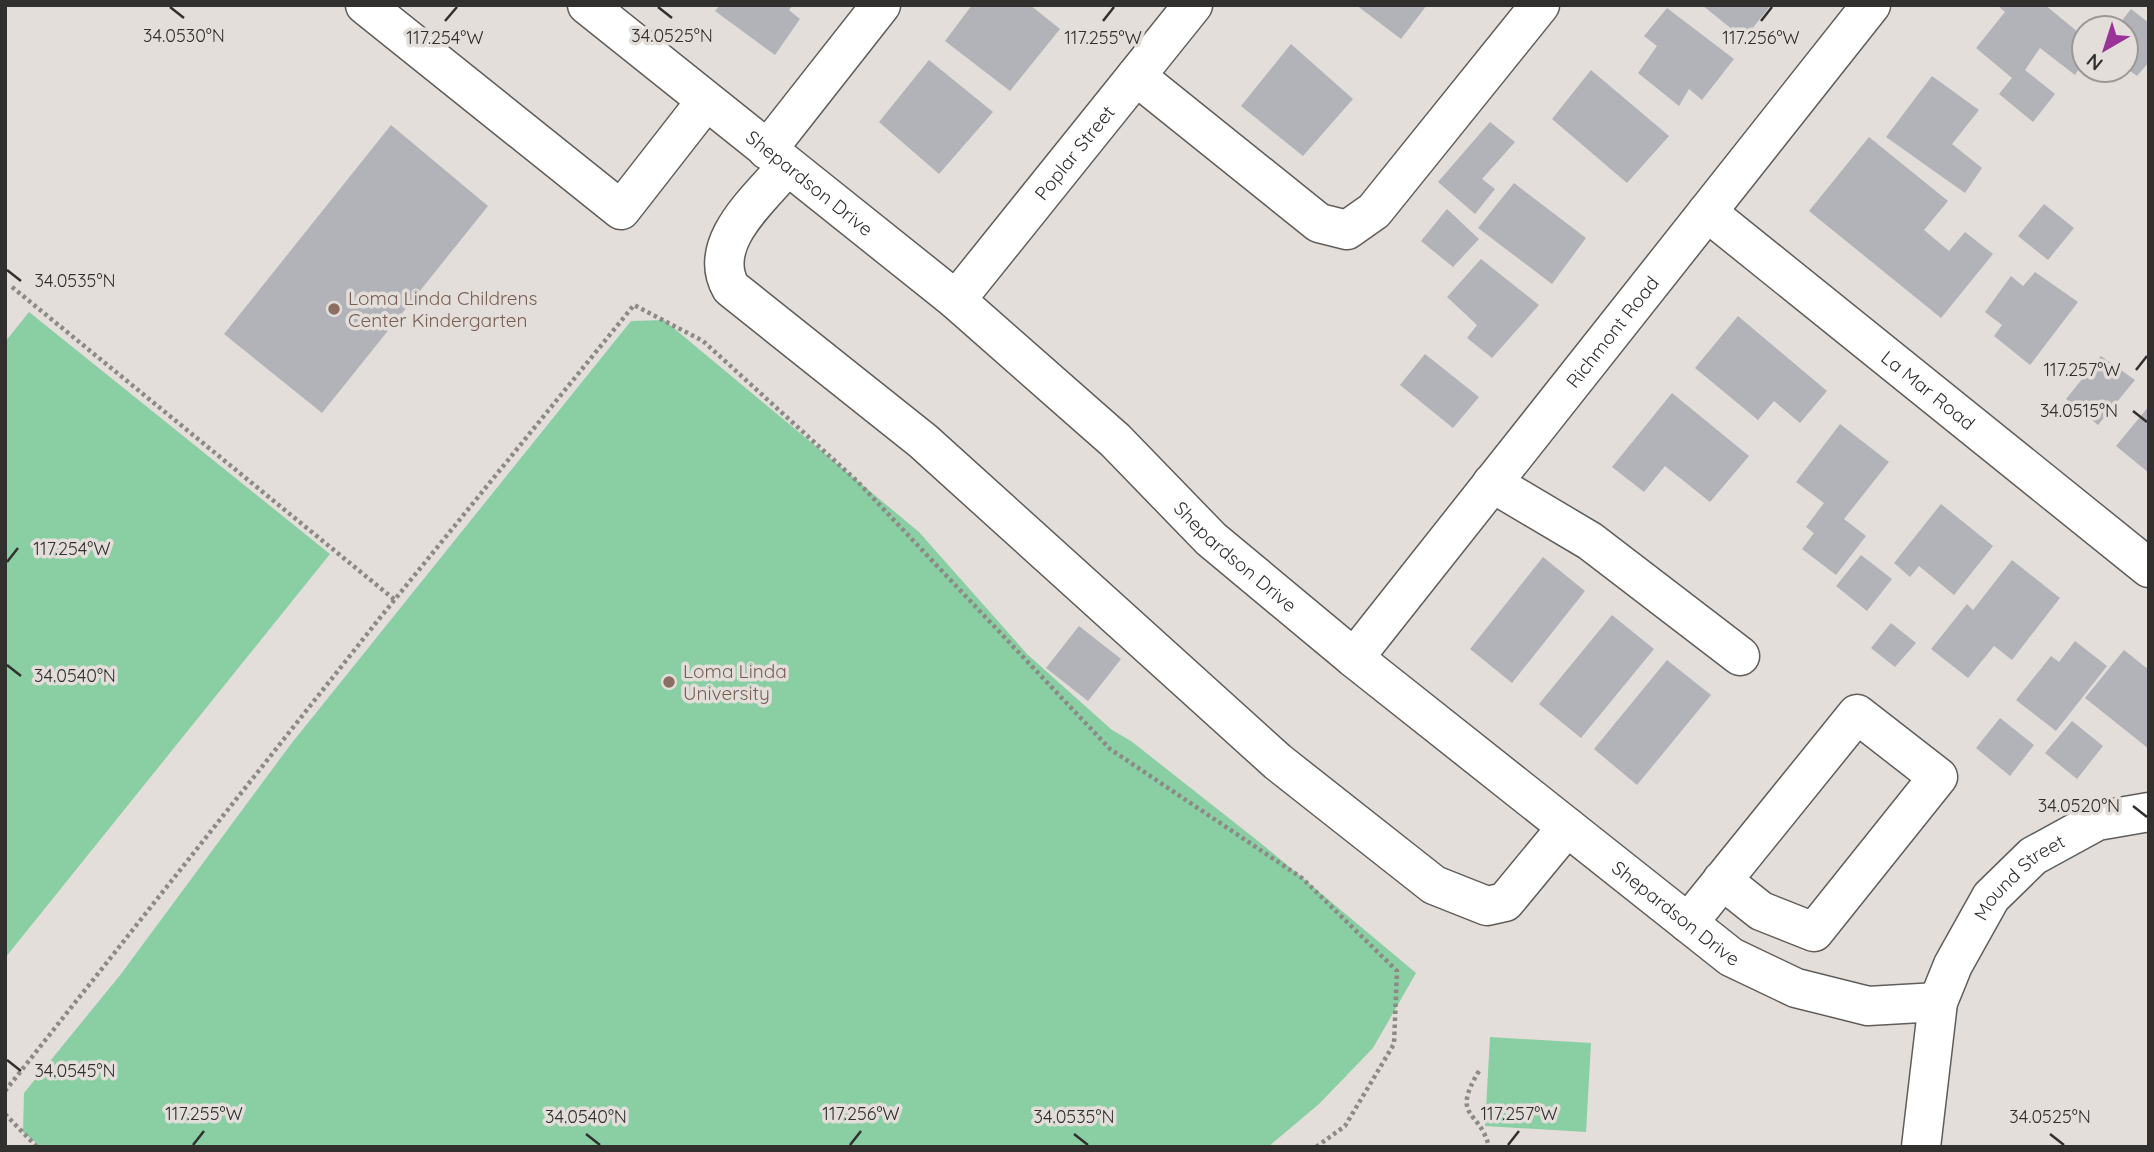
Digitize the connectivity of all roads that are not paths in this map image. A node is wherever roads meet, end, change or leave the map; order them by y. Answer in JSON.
{"nodes":[{"id":1,"x":365,"y":5,"type":"edge"},
{"id":2,"x":587,"y":5,"type":"edge"},
{"id":3,"x":881,"y":5,"type":"edge"},
{"id":4,"x":1193,"y":5,"type":"edge"},
{"id":5,"x":1540,"y":5,"type":"edge"},
{"id":6,"x":1871,"y":5,"type":"edge"},
{"id":7,"x":1136,"y":76,"type":"junction"},
{"id":8,"x":706,"y":101,"type":"junction"},
{"id":9,"x":777,"y":158,"type":"junction"},
{"id":10,"x":1707,"y":212,"type":"junction"},
{"id":11,"x":956,"y":300,"type":"junction"},
{"id":12,"x":1492,"y":483,"type":"junction"},
{"id":13,"x":2149,"y":568,"type":"edge"},
{"id":14,"x":1740,"y":656,"type":"dead end"},
{"id":15,"x":1354,"y":658,"type":"junction"},
{"id":16,"x":2149,"y":812,"type":"edge"},
{"id":17,"x":1567,"y":827,"type":"junction"},
{"id":18,"x":1722,"y":880,"type":"junction"},
{"id":19,"x":1688,"y":923,"type":"junction"},
{"id":20,"x":1938,"y":1002,"type":"junction"},
{"id":21,"x":1921,"y":1147,"type":"edge"}],
"edges":[{"from":1,"to":8,"type":"street"},
{"from":2,"to":8,"type":"street","name":"Shepardson Drive"},
{"from":3,"to":9,"type":"street"},
{"from":4,"to":7,"type":"street","name":"Poplar Street"},
{"from":5,"to":7,"type":"street"},
{"from":6,"to":10,"type":"street","name":"Richmont Road"},
{"from":7,"to":11,"type":"street","name":"Poplar Street"},
{"from":8,"to":9,"type":"street","name":"Shepardson Drive"},
{"from":9,"to":11,"type":"street","name":"Shepardson Drive"},
{"from":9,"to":17,"type":"street"},
{"from":10,"to":12,"type":"street","name":"Richmont Road"},
{"from":10,"to":13,"type":"street","name":"La Mar Road"},
{"from":11,"to":15,"type":"street","name":"Shepardson Drive"},
{"from":12,"to":14,"type":"street"},
{"from":12,"to":15,"type":"street","name":"Richmont Road"},
{"from":15,"to":17,"type":"street","name":"Shepardson Drive"},
{"from":16,"to":20,"type":"street","name":"Mound Street"},
{"from":17,"to":19,"type":"street","name":"Shepardson Drive"},
{"from":18,"to":18,"type":"street"},
{"from":18,"to":19,"type":"street"},
{"from":19,"to":20,"type":"street","name":"Shepardson Drive"},
{"from":20,"to":21,"type":"street","name":"Mound Street"}]}
